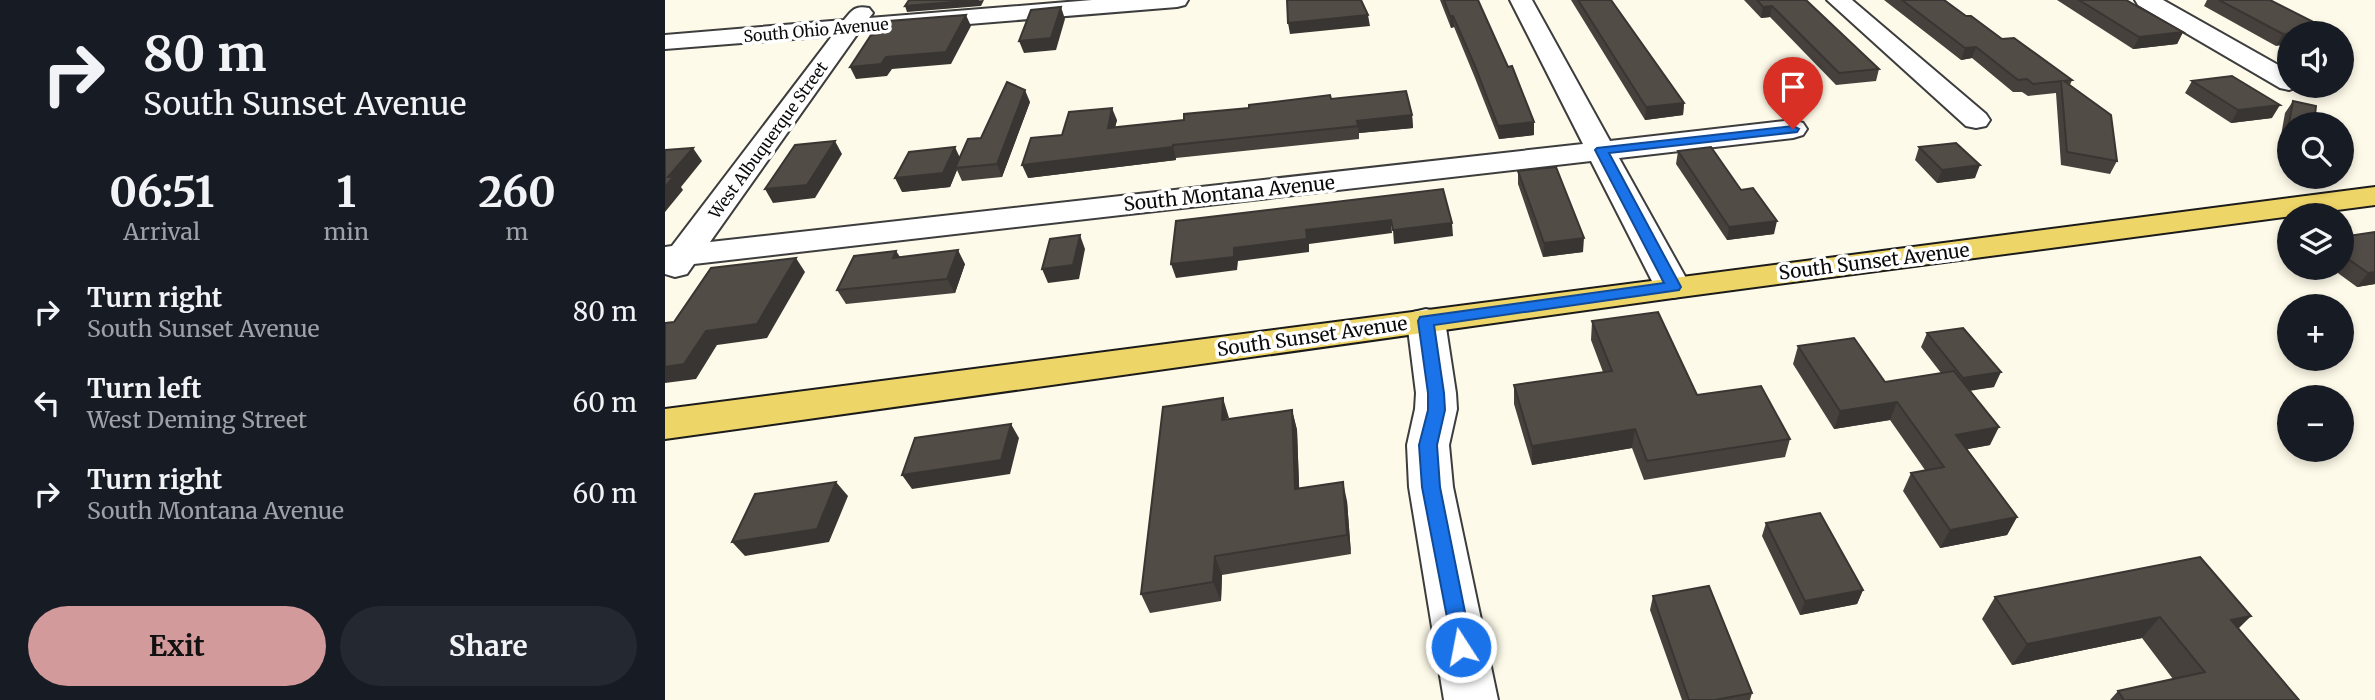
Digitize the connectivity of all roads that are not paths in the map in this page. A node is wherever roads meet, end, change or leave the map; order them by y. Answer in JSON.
{"nodes":[{"id":1,"x":870,"y":0,"type":"edge"},
{"id":2,"x":1177,"y":0,"type":"edge"},
{"id":3,"x":1521,"y":0,"type":"edge"},
{"id":4,"x":1837,"y":0,"type":"edge"},
{"id":5,"x":2146,"y":0,"type":"edge"},
{"id":6,"x":851,"y":27,"type":"junction"},
{"id":7,"x":665,"y":42,"type":"edge"},
{"id":8,"x":2277,"y":75,"type":"edge"},
{"id":9,"x":1976,"y":120,"type":"dead end"},
{"id":10,"x":1793,"y":129,"type":"dead end"},
{"id":11,"x":1601,"y":150,"type":"junction"},
{"id":12,"x":2375,"y":196,"type":"edge"},
{"id":13,"x":671,"y":263,"type":"edge"},
{"id":14,"x":1673,"y":287,"type":"junction"},
{"id":15,"x":1426,"y":321,"type":"junction"},
{"id":16,"x":665,"y":424,"type":"edge"},
{"id":17,"x":1471,"y":700,"type":"edge"}],
"edges":[{"from":1,"to":6,"type":"street","name":"West Albuquerque Street"},
{"from":2,"to":6,"type":"street","name":"South Ohio Avenue"},
{"from":3,"to":11,"type":"street"},
{"from":4,"to":9,"type":"street"},
{"from":5,"to":8,"type":"street"},
{"from":6,"to":7,"type":"street","name":"South Ohio Avenue"},
{"from":6,"to":13,"type":"street","name":"West Albuquerque Street"},
{"from":10,"to":11,"type":"street","name":"South Montana Avenue"},
{"from":11,"to":13,"type":"street","name":"South Montana Avenue"},
{"from":11,"to":14,"type":"street"},
{"from":12,"to":14,"type":"main road","name":"South Sunset Avenue"},
{"from":14,"to":15,"type":"main road","name":"South Sunset Avenue"},
{"from":15,"to":16,"type":"main road","name":"South Sunset Avenue"},
{"from":15,"to":17,"type":"street"}]}
